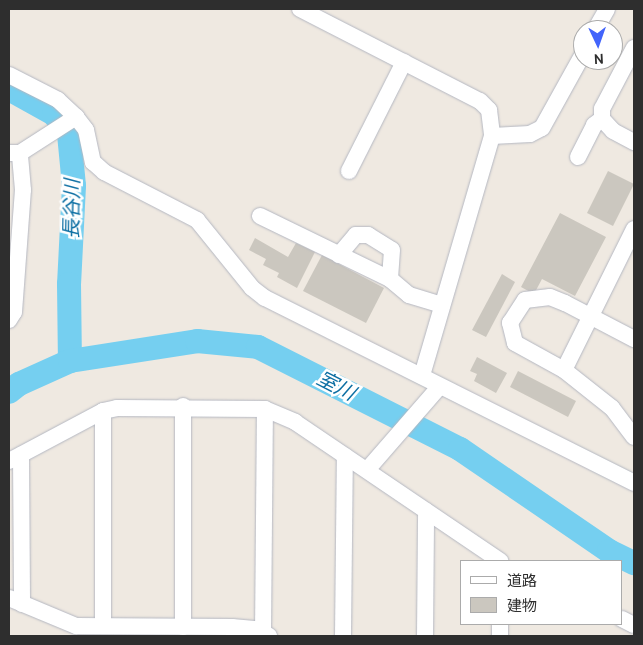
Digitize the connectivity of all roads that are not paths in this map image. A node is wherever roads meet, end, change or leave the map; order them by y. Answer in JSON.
{"nodes":[{"id":1,"x":300,"y":9,"type":"edge"},
{"id":2,"x":634,"y":48,"type":"edge"},
{"id":3,"x":404,"y":62,"type":"junction"},
{"id":4,"x":574,"y":70,"type":"edge"},
{"id":5,"x":9,"y":75,"type":"edge"},
{"id":6,"x":76,"y":117,"type":"junction"},
{"id":7,"x":602,"y":119,"type":"junction"},
{"id":8,"x":492,"y":136,"type":"junction"},
{"id":9,"x":634,"y":142,"type":"edge"},
{"id":10,"x":15,"y":153,"type":"edge"},
{"id":11,"x":578,"y":157,"type":"dead end"},
{"id":12,"x":349,"y":171,"type":"dead end"},
{"id":13,"x":260,"y":216,"type":"dead end"},
{"id":14,"x":634,"y":229,"type":"edge"},
{"id":15,"x":339,"y":255,"type":"junction"},
{"id":16,"x":390,"y":279,"type":"junction"},
{"id":17,"x":441,"y":305,"type":"junction"},
{"id":18,"x":591,"y":317,"type":"junction"},
{"id":19,"x":9,"y":320,"type":"edge"},
{"id":20,"x":634,"y":339,"type":"edge"},
{"id":21,"x":564,"y":370,"type":"junction"},
{"id":22,"x":422,"y":376,"type":"junction"},
{"id":23,"x":435,"y":391,"type":"junction"},
{"id":24,"x":183,"y":406,"type":"junction"},
{"id":25,"x":265,"y":409,"type":"junction"},
{"id":26,"x":103,"y":412,"type":"junction"},
{"id":27,"x":634,"y":437,"type":"edge"},
{"id":28,"x":346,"y":456,"type":"junction"},
{"id":29,"x":15,"y":458,"type":"edge"},
{"id":30,"x":372,"y":464,"type":"junction"},
{"id":31,"x":634,"y":483,"type":"edge"},
{"id":32,"x":426,"y":511,"type":"junction"},
{"id":33,"x":499,"y":560,"type":"edge"},
{"id":34,"x":15,"y":601,"type":"edge"},
{"id":35,"x":103,"y":626,"type":"junction"},
{"id":36,"x":183,"y":627,"type":"junction"},
{"id":37,"x":266,"y":635,"type":"edge"},
{"id":38,"x":343,"y":636,"type":"edge"},
{"id":39,"x":425,"y":636,"type":"edge"}],
"edges":[{"from":1,"to":3,"type":"street"},
{"from":2,"to":7,"type":"street"},
{"from":3,"to":8,"type":"street"},
{"from":3,"to":12,"type":"street"},
{"from":4,"to":8,"type":"street"},
{"from":5,"to":6,"type":"street"},
{"from":6,"to":10,"type":"street"},
{"from":6,"to":22,"type":"street"},
{"from":7,"to":9,"type":"street"},
{"from":7,"to":11,"type":"street"},
{"from":8,"to":17,"type":"street"},
{"from":10,"to":19,"type":"street"},
{"from":13,"to":15,"type":"street"},
{"from":14,"to":18,"type":"street"},
{"from":15,"to":16,"type":"street"},
{"from":15,"to":16,"type":"street"},
{"from":16,"to":17,"type":"street"},
{"from":17,"to":22,"type":"street"},
{"from":18,"to":20,"type":"street"},
{"from":18,"to":21,"type":"street"},
{"from":18,"to":21,"type":"street"},
{"from":21,"to":27,"type":"street"},
{"from":22,"to":23,"type":"street"},
{"from":23,"to":30,"type":"street"},
{"from":23,"to":31,"type":"street"},
{"from":24,"to":25,"type":"street"},
{"from":24,"to":26,"type":"street"},
{"from":24,"to":36,"type":"street"},
{"from":25,"to":28,"type":"street"},
{"from":25,"to":37,"type":"street"},
{"from":26,"to":29,"type":"street"},
{"from":26,"to":35,"type":"street"},
{"from":28,"to":30,"type":"street"},
{"from":28,"to":38,"type":"street"},
{"from":29,"to":34,"type":"street"},
{"from":30,"to":32,"type":"street"},
{"from":32,"to":33,"type":"street"},
{"from":32,"to":39,"type":"street"},
{"from":34,"to":35,"type":"street"},
{"from":35,"to":36,"type":"street"},
{"from":36,"to":37,"type":"street"}]}
